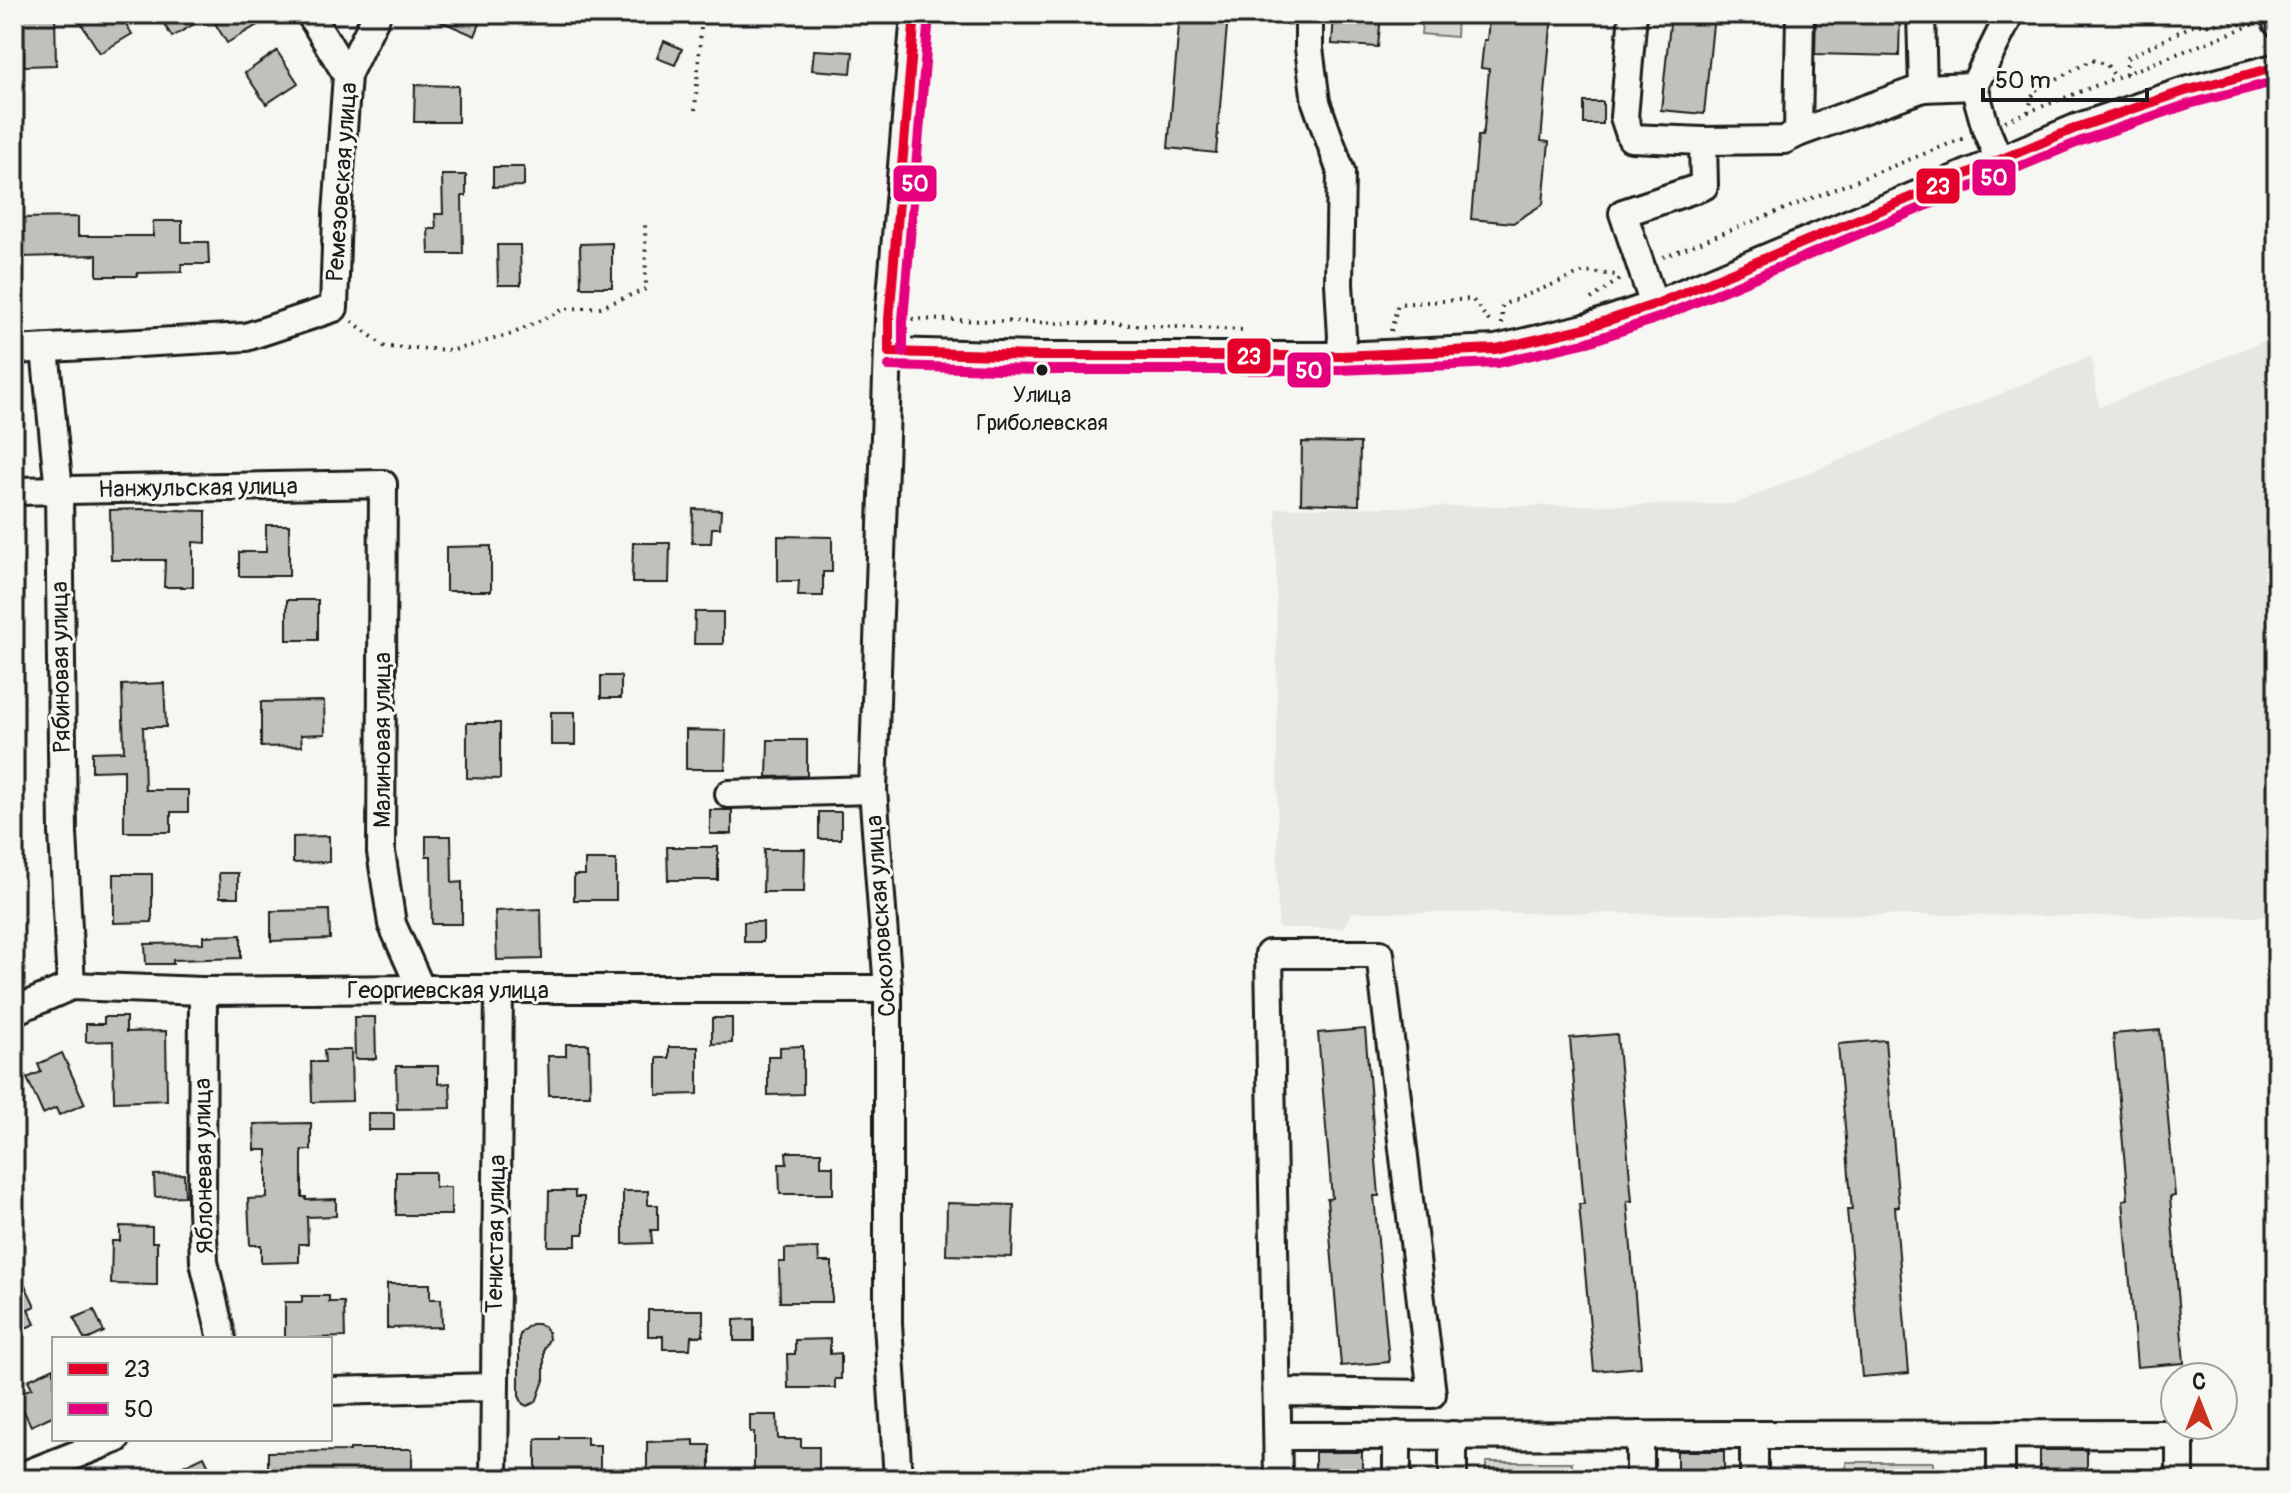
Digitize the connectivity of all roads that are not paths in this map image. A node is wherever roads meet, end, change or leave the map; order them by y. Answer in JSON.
{"nodes":[{"id":1,"x":310,"y":14,"type":"edge"},
{"id":2,"x":377,"y":14,"type":"edge"},
{"id":3,"x":915,"y":14,"type":"edge"},
{"id":4,"x":1309,"y":14,"type":"edge"},
{"id":5,"x":1633,"y":14,"type":"edge"},
{"id":6,"x":1800,"y":14,"type":"edge"},
{"id":7,"x":1921,"y":14,"type":"edge"},
{"id":8,"x":2010,"y":14,"type":"edge"},
{"id":9,"x":2276,"y":14,"type":"edge"},
{"id":10,"x":2277,"y":23,"type":"edge"},
{"id":11,"x":2277,"y":67,"type":"edge"},
{"id":12,"x":347,"y":75,"type":"junction"},
{"id":13,"x":1974,"y":86,"type":"junction"},
{"id":14,"x":1923,"y":88,"type":"junction"},
{"id":15,"x":1798,"y":133,"type":"junction"},
{"id":16,"x":1703,"y":141,"type":"junction"},
{"id":17,"x":1999,"y":160,"type":"junction"},
{"id":18,"x":1654,"y":305,"type":"junction"},
{"id":19,"x":45,"y":349,"type":"junction"},
{"id":20,"x":14,"y":350,"type":"edge"},
{"id":21,"x":889,"y":352,"type":"junction"},
{"id":22,"x":1340,"y":356,"type":"junction"},
{"id":23,"x":383,"y":484,"type":"joint"},
{"id":24,"x":14,"y":491,"type":"edge"},
{"id":25,"x":59,"y":491,"type":"junction"},
{"id":26,"x":873,"y":790,"type":"junction"},
{"id":27,"x":729,"y":794,"type":"dead end"},
{"id":28,"x":71,"y":986,"type":"junction"},
{"id":29,"x":421,"y":989,"type":"junction"},
{"id":30,"x":888,"y":989,"type":"junction"},
{"id":31,"x":499,"y":990,"type":"junction"},
{"id":32,"x":203,"y":991,"type":"junction"},
{"id":33,"x":14,"y":1011,"type":"edge"},
{"id":34,"x":222,"y":1337,"type":"edge"},
{"id":35,"x":494,"y":1387,"type":"junction"},
{"id":36,"x":332,"y":1391,"type":"edge"},
{"id":37,"x":1278,"y":1392,"type":"junction"},
{"id":38,"x":2001,"y":1434,"type":"junction"},
{"id":39,"x":1397,"y":1435,"type":"junction"},
{"id":40,"x":1453,"y":1435,"type":"junction"},
{"id":41,"x":1640,"y":1435,"type":"junction"},
{"id":42,"x":1754,"y":1435,"type":"junction"},
{"id":43,"x":1278,"y":1436,"type":"junction"},
{"id":44,"x":111,"y":1441,"type":"edge"},
{"id":45,"x":14,"y":1479,"type":"edge"},
{"id":46,"x":494,"y":1479,"type":"edge"},
{"id":47,"x":898,"y":1479,"type":"edge"},
{"id":48,"x":1278,"y":1479,"type":"edge"},
{"id":49,"x":1397,"y":1479,"type":"edge"},
{"id":50,"x":1453,"y":1479,"type":"edge"},
{"id":51,"x":1640,"y":1479,"type":"edge"},
{"id":52,"x":1754,"y":1479,"type":"edge"},
{"id":53,"x":2001,"y":1479,"type":"edge"},
{"id":54,"x":2180,"y":1479,"type":"edge"}],
"edges":[{"from":1,"to":12,"type":"street"},
{"from":2,"to":12,"type":"street","name":"Ремезовская улица"},
{"from":3,"to":21,"type":"street","name":"Соколовская улица"},
{"from":4,"to":22,"type":"street"},
{"from":5,"to":16,"type":"street"},
{"from":6,"to":15,"type":"street"},
{"from":7,"to":14,"type":"street"},
{"from":8,"to":13,"type":"street"},
{"from":9,"to":10,"type":"street"},
{"from":11,"to":17,"type":"street"},
{"from":12,"to":19,"type":"street","name":"Ремезовская улица"},
{"from":13,"to":14,"type":"street"},
{"from":13,"to":17,"type":"street"},
{"from":14,"to":15,"type":"street"},
{"from":15,"to":16,"type":"street"},
{"from":16,"to":18,"type":"street"},
{"from":17,"to":18,"type":"street"},
{"from":18,"to":22,"type":"street"},
{"from":19,"to":20,"type":"street"},
{"from":19,"to":25,"type":"street","name":"Рябиновая улица"},
{"from":21,"to":22,"type":"street"},
{"from":21,"to":26,"type":"street","name":"Соколовская улица"},
{"from":23,"to":25,"type":"street","name":"Нанжульская улица"},
{"from":23,"to":29,"type":"street","name":"Малиновая улица"},
{"from":24,"to":25,"type":"street","name":"Нанжульская улица"},
{"from":25,"to":28,"type":"street","name":"Рябиновая улица"},
{"from":26,"to":27,"type":"street"},
{"from":26,"to":30,"type":"street","name":"Соколовская улица"},
{"from":28,"to":32,"type":"street","name":"Георгиевская улица"},
{"from":28,"to":33,"type":"street","name":"Георгиевская улица"},
{"from":29,"to":31,"type":"street","name":"Георгиевская улица"},
{"from":29,"to":32,"type":"street","name":"Георгиевская улица"},
{"from":30,"to":31,"type":"street","name":"Георгиевская улица"},
{"from":30,"to":47,"type":"street","name":"Соколовская улица"},
{"from":31,"to":35,"type":"street","name":"Тенистая улица"},
{"from":32,"to":34,"type":"street","name":"Яблоневая улица"},
{"from":35,"to":36,"type":"street"},
{"from":35,"to":46,"type":"street","name":"Тенистая улица"},
{"from":37,"to":37,"type":"street"},
{"from":37,"to":43,"type":"street"},
{"from":38,"to":42,"type":"street"},
{"from":38,"to":53,"type":"street"},
{"from":38,"to":54,"type":"street"},
{"from":39,"to":40,"type":"street"},
{"from":39,"to":43,"type":"street"},
{"from":39,"to":49,"type":"street"},
{"from":40,"to":41,"type":"street"},
{"from":40,"to":50,"type":"street"},
{"from":41,"to":42,"type":"street"},
{"from":41,"to":51,"type":"street"},
{"from":42,"to":52,"type":"street"},
{"from":43,"to":48,"type":"street"},
{"from":44,"to":45,"type":"street"}]}
